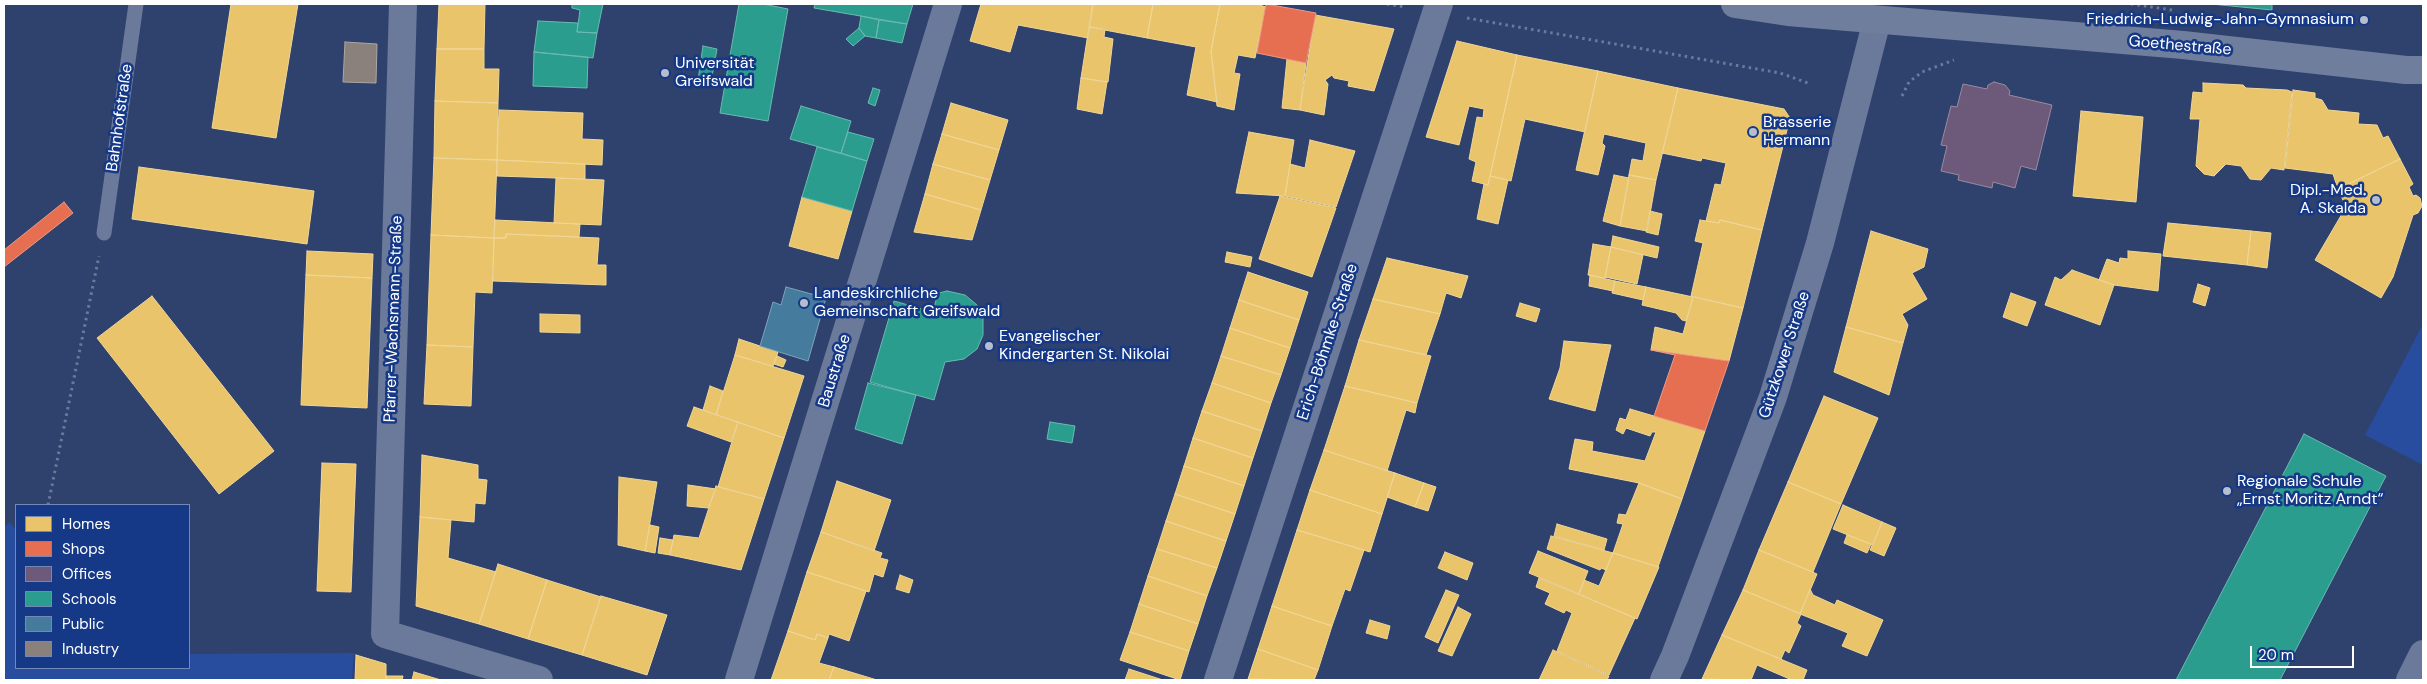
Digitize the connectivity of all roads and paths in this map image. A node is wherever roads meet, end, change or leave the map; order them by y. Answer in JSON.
{"nodes":[{"id":1,"x":136,"y":4,"type":"edge"},
{"id":2,"x":403,"y":4,"type":"edge"},
{"id":3,"x":948,"y":4,"type":"edge"},
{"id":4,"x":1388,"y":4,"type":"edge"},
{"id":5,"x":1735,"y":4,"type":"edge"},
{"id":6,"x":1437,"y":8,"type":"edge"},
{"id":7,"x":1879,"y":12,"type":"edge"},
{"id":8,"x":2423,"y":70,"type":"edge"},
{"id":9,"x":1808,"y":83,"type":"dead end"},
{"id":10,"x":104,"y":233,"type":"joint"},
{"id":11,"x":48,"y":504,"type":"edge"},
{"id":12,"x":2423,"y":654,"type":"edge"},
{"id":13,"x":538,"y":680,"type":"edge"},
{"id":14,"x":740,"y":680,"type":"edge"},
{"id":15,"x":1218,"y":680,"type":"edge"},
{"id":16,"x":1664,"y":680,"type":"edge"},
{"id":17,"x":2410,"y":680,"type":"edge"}],
"edges":[{"from":1,"to":10,"type":"lane","name":"Bahnhofstraße"},
{"from":2,"to":13,"type":"street","name":"Pfarrer-Wachsmann-Straße"},
{"from":3,"to":14,"type":"street","name":"Baustraße"},
{"from":4,"to":6,"type":"path"},
{"from":5,"to":7,"type":"main road"},
{"from":6,"to":9,"type":"path"},
{"from":6,"to":15,"type":"street","name":"Erich-Böhmke-Straße"},
{"from":7,"to":8,"type":"main road","name":"Goethestraße"},
{"from":7,"to":16,"type":"street","name":"Gützkower Straße"},
{"from":10,"to":11,"type":"path"},
{"from":12,"to":17,"type":"street"}]}
